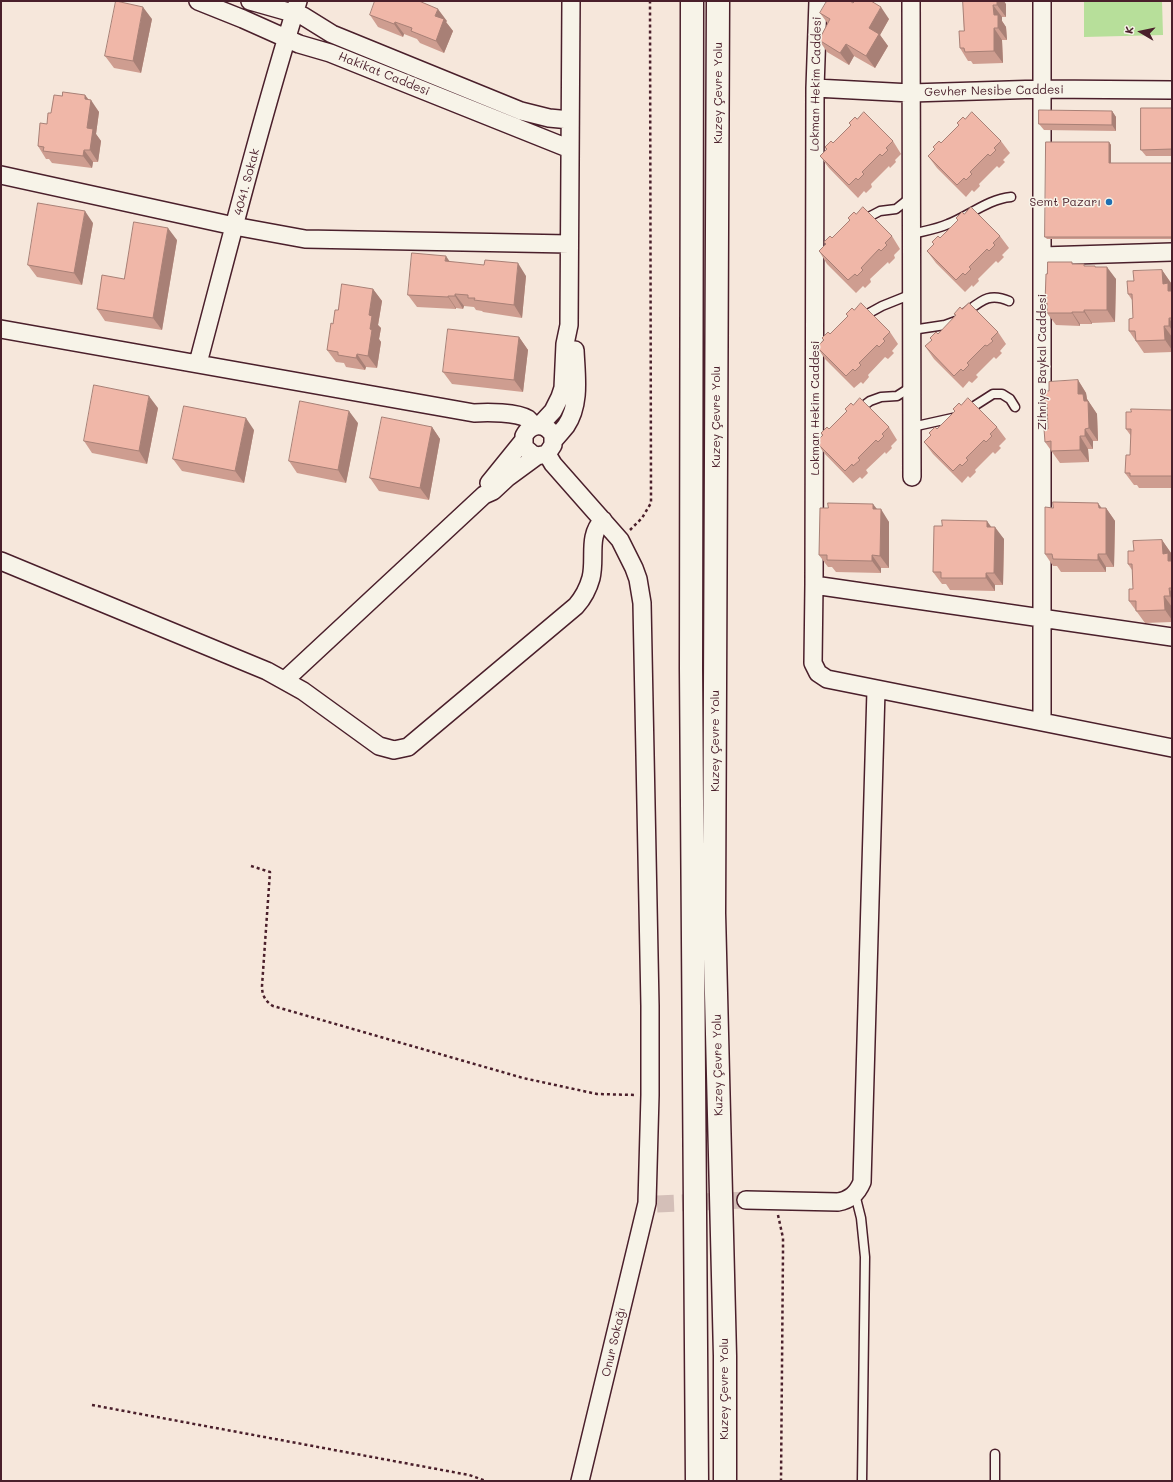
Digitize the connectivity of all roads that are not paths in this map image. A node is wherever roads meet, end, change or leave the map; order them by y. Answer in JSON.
{"nodes":[{"id":1,"x":198,"y":1,"type":"edge"},
{"id":2,"x":250,"y":1,"type":"edge"},
{"id":3,"x":571,"y":1,"type":"edge"},
{"id":4,"x":692,"y":1,"type":"edge"},
{"id":5,"x":718,"y":1,"type":"edge"},
{"id":6,"x":818,"y":1,"type":"edge"},
{"id":7,"x":911,"y":1,"type":"edge"},
{"id":8,"x":1042,"y":1,"type":"edge"},
{"id":9,"x":296,"y":7,"type":"edge"},
{"id":10,"x":286,"y":38,"type":"junction"},
{"id":11,"x":815,"y":88,"type":"junction"},
{"id":12,"x":1042,"y":89,"type":"junction"},
{"id":13,"x":1172,"y":90,"type":"edge"},
{"id":14,"x":911,"y":93,"type":"junction"},
{"id":15,"x":570,"y":120,"type":"junction"},
{"id":16,"x":570,"y":149,"type":"junction"},
{"id":17,"x":1,"y":175,"type":"edge"},
{"id":18,"x":912,"y":197,"type":"junction"},
{"id":19,"x":1011,"y":198,"type":"dead end"},
{"id":20,"x":234,"y":226,"type":"junction"},
{"id":21,"x":855,"y":227,"type":"edge"},
{"id":22,"x":912,"y":234,"type":"junction"},
{"id":23,"x":569,"y":244,"type":"junction"},
{"id":24,"x":1172,"y":252,"type":"edge"},
{"id":25,"x":1042,"y":256,"type":"junction"},
{"id":26,"x":912,"y":294,"type":"junction"},
{"id":27,"x":1009,"y":301,"type":"dead end"},
{"id":28,"x":852,"y":322,"type":"edge"},
{"id":29,"x":570,"y":325,"type":"junction"},
{"id":30,"x":1,"y":329,"type":"edge"},
{"id":31,"x":912,"y":330,"type":"junction"},
{"id":32,"x":198,"y":363,"type":"junction"},
{"id":33,"x":912,"y":386,"type":"junction"},
{"id":34,"x":1015,"y":407,"type":"dead end"},
{"id":35,"x":852,"y":418,"type":"edge"},
{"id":36,"x":912,"y":427,"type":"junction"},
{"id":37,"x":531,"y":432,"type":"junction"},
{"id":38,"x":546,"y":450,"type":"junction"},
{"id":39,"x":912,"y":477,"type":"dead end"},
{"id":40,"x":484,"y":494,"type":"junction"},
{"id":41,"x":603,"y":520,"type":"junction"},
{"id":42,"x":1,"y":561,"type":"edge"},
{"id":43,"x":814,"y":585,"type":"junction"},
{"id":44,"x":1042,"y":618,"type":"junction"},
{"id":45,"x":1172,"y":637,"type":"edge"},
{"id":46,"x":285,"y":680,"type":"junction"},
{"id":47,"x":876,"y":690,"type":"junction"},
{"id":48,"x":1042,"y":722,"type":"junction"},
{"id":49,"x":1172,"y":748,"type":"edge"},
{"id":50,"x":855,"y":1194,"type":"junction"},
{"id":51,"x":746,"y":1200,"type":"tunnel mouth"},
{"id":52,"x":995,"y":1454,"type":"dead end"},
{"id":53,"x":580,"y":1481,"type":"edge"},
{"id":54,"x":697,"y":1481,"type":"edge"},
{"id":55,"x":724,"y":1481,"type":"edge"},
{"id":56,"x":862,"y":1481,"type":"edge"},
{"id":57,"x":995,"y":1481,"type":"edge"}],
"edges":[{"from":1,"to":10,"type":"street","name":"Hakikat Caddesi"},
{"from":2,"to":9,"type":"street","name":"Hakikat Caddesi"},
{"from":3,"to":15,"type":"street"},
{"from":4,"to":54,"type":"highway","name":"Kuzey Çevre Yolu"},
{"from":5,"to":55,"type":"highway","name":"Kuzey Çevre Yolu"},
{"from":6,"to":11,"type":"street","name":"Lokman Hekim Caddesi"},
{"from":7,"to":14,"type":"street"},
{"from":8,"to":12,"type":"street","name":"Zihniye Baykal Caddesi"},
{"from":9,"to":10,"type":"street","name":"4041. Sokak"},
{"from":9,"to":15,"type":"street","name":"Hakikat Caddesi"},
{"from":10,"to":16,"type":"street","name":"Hakikat Caddesi"},
{"from":10,"to":20,"type":"street","name":"4041. Sokak"},
{"from":11,"to":14,"type":"street","name":"Gevher Nesibe Caddesi"},
{"from":11,"to":43,"type":"street","name":"Lokman Hekim Caddesi"},
{"from":12,"to":13,"type":"street","name":"Gevher Nesibe Caddesi"},
{"from":12,"to":14,"type":"street","name":"Gevher Nesibe Caddesi"},
{"from":12,"to":25,"type":"street","name":"Zihniye Baykal Caddesi"},
{"from":14,"to":18,"type":"street"},
{"from":15,"to":16,"type":"street"},
{"from":16,"to":23,"type":"street"},
{"from":17,"to":20,"type":"street"},
{"from":18,"to":21,"type":"lane"},
{"from":18,"to":22,"type":"street"},
{"from":19,"to":22,"type":"lane"},
{"from":20,"to":23,"type":"street"},
{"from":20,"to":32,"type":"street","name":"4041. Sokak"},
{"from":22,"to":26,"type":"street"},
{"from":23,"to":29,"type":"street"},
{"from":24,"to":25,"type":"street"},
{"from":25,"to":44,"type":"street","name":"Zihniye Baykal Caddesi"},
{"from":26,"to":28,"type":"lane"},
{"from":26,"to":31,"type":"street"},
{"from":27,"to":31,"type":"lane"},
{"from":29,"to":37,"type":"street"},
{"from":29,"to":38,"type":"street"},
{"from":30,"to":32,"type":"street"},
{"from":31,"to":33,"type":"street"},
{"from":32,"to":37,"type":"street"},
{"from":33,"to":35,"type":"lane"},
{"from":33,"to":36,"type":"street"},
{"from":34,"to":36,"type":"lane"},
{"from":36,"to":39,"type":"street"},
{"from":37,"to":38,"type":"street"},
{"from":37,"to":38,"type":"street"},
{"from":37,"to":40,"type":"street"},
{"from":38,"to":40,"type":"street"},
{"from":38,"to":41,"type":"street","name":"Onur Sokağı"},
{"from":40,"to":46,"type":"street"},
{"from":41,"to":46,"type":"street"},
{"from":41,"to":53,"type":"street","name":"Onur Sokağı"},
{"from":42,"to":46,"type":"street"},
{"from":43,"to":44,"type":"street"},
{"from":43,"to":47,"type":"street","name":"Lokman Hekim Caddesi"},
{"from":44,"to":45,"type":"street"},
{"from":44,"to":48,"type":"street","name":"Zihniye Baykal Caddesi"},
{"from":47,"to":48,"type":"street","name":"Lokman Hekim Caddesi"},
{"from":47,"to":50,"type":"street"},
{"from":48,"to":49,"type":"street","name":"Lokman Hekim Caddesi"},
{"from":50,"to":51,"type":"street"},
{"from":50,"to":56,"type":"lane"},
{"from":52,"to":57,"type":"lane"}]}
